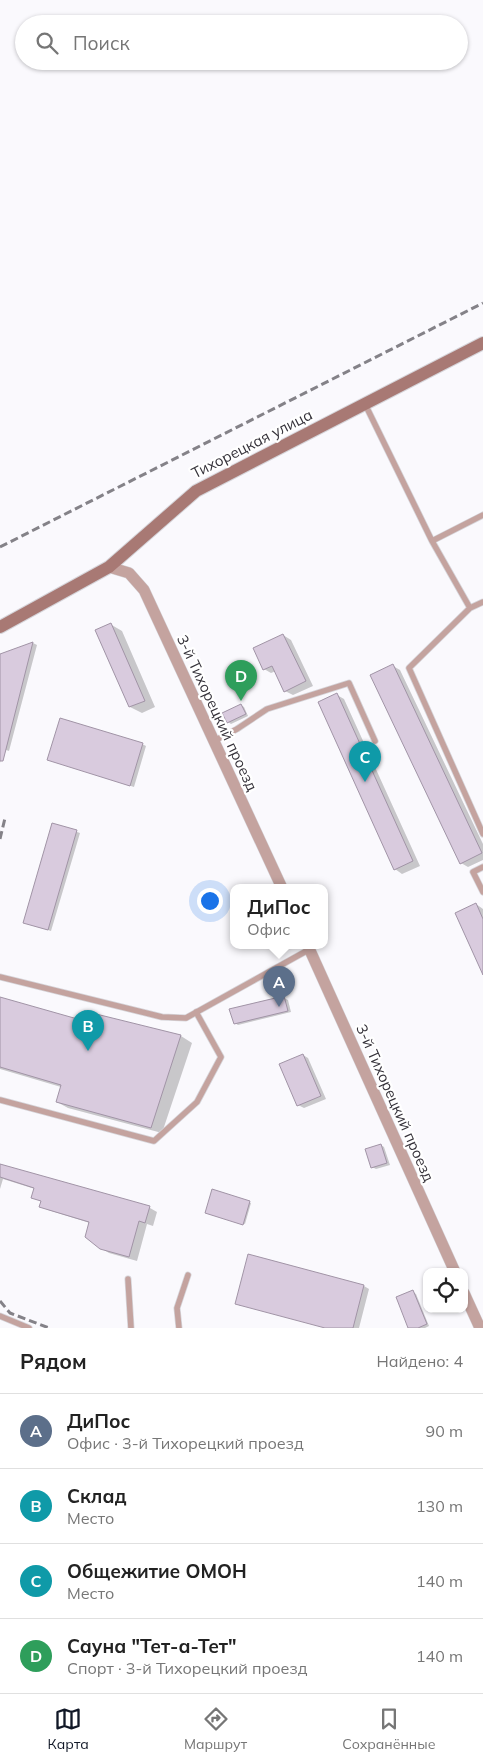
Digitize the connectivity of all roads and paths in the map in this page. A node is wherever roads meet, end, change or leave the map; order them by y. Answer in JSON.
{"nodes":[{"id":1,"x":483,"y":343,"type":"edge"},
{"id":2,"x":365,"y":404,"type":"junction"},
{"id":3,"x":483,"y":515,"type":"edge"},
{"id":4,"x":432,"y":541,"type":"junction"},
{"id":5,"x":109,"y":567,"type":"junction"},
{"id":6,"x":483,"y":602,"type":"edge"},
{"id":7,"x":470,"y":608,"type":"junction"},
{"id":8,"x":0,"y":627,"type":"edge"},
{"id":9,"x":214,"y":741,"type":"junction"},
{"id":10,"x":375,"y":742,"type":"dead end"},
{"id":11,"x":483,"y":834,"type":"edge"},
{"id":12,"x":483,"y":868,"type":"edge"},
{"id":13,"x":280,"y":884,"type":"edge"},
{"id":14,"x":483,"y":892,"type":"edge"},
{"id":15,"x":307,"y":949,"type":"edge"},
{"id":16,"x":309,"y":949,"type":"edge"},
{"id":17,"x":0,"y":978,"type":"edge"},
{"id":18,"x":196,"y":1012,"type":"junction"},
{"id":19,"x":0,"y":1100,"type":"edge"},
{"id":20,"x":453,"y":1268,"type":"edge"},
{"id":21,"x":188,"y":1275,"type":"dead end"},
{"id":22,"x":128,"y":1279,"type":"dead end"},
{"id":23,"x":468,"y":1302,"type":"edge"},
{"id":24,"x":0,"y":1316,"type":"edge"},
{"id":25,"x":29,"y":1328,"type":"edge"},
{"id":26,"x":131,"y":1328,"type":"edge"},
{"id":27,"x":178,"y":1328,"type":"edge"},
{"id":28,"x":480,"y":1328,"type":"edge"}],
"edges":[{"from":1,"to":2,"type":"street","name":"Тихорецкая улица"},
{"from":2,"to":4,"type":"lane"},
{"from":2,"to":5,"type":"street","name":"Тихорецкая улица"},
{"from":3,"to":4,"type":"lane"},
{"from":4,"to":7,"type":"lane"},
{"from":5,"to":8,"type":"street","name":"Тихорецкая улица"},
{"from":5,"to":9,"type":"street","name":"3-й Тихорецкий проезд"},
{"from":6,"to":7,"type":"lane"},
{"from":7,"to":11,"type":"lane"},
{"from":9,"to":10,"type":"lane"},
{"from":9,"to":13,"type":"street","name":"3-й Тихорецкий проезд"},
{"from":12,"to":14,"type":"lane"},
{"from":15,"to":18,"type":"lane"},
{"from":16,"to":20,"type":"street","name":"3-й Тихорецкий проезд"},
{"from":17,"to":18,"type":"lane"},
{"from":18,"to":19,"type":"lane"},
{"from":21,"to":27,"type":"lane"},
{"from":22,"to":26,"type":"lane"},
{"from":23,"to":28,"type":"street"},
{"from":24,"to":25,"type":"lane"}]}
